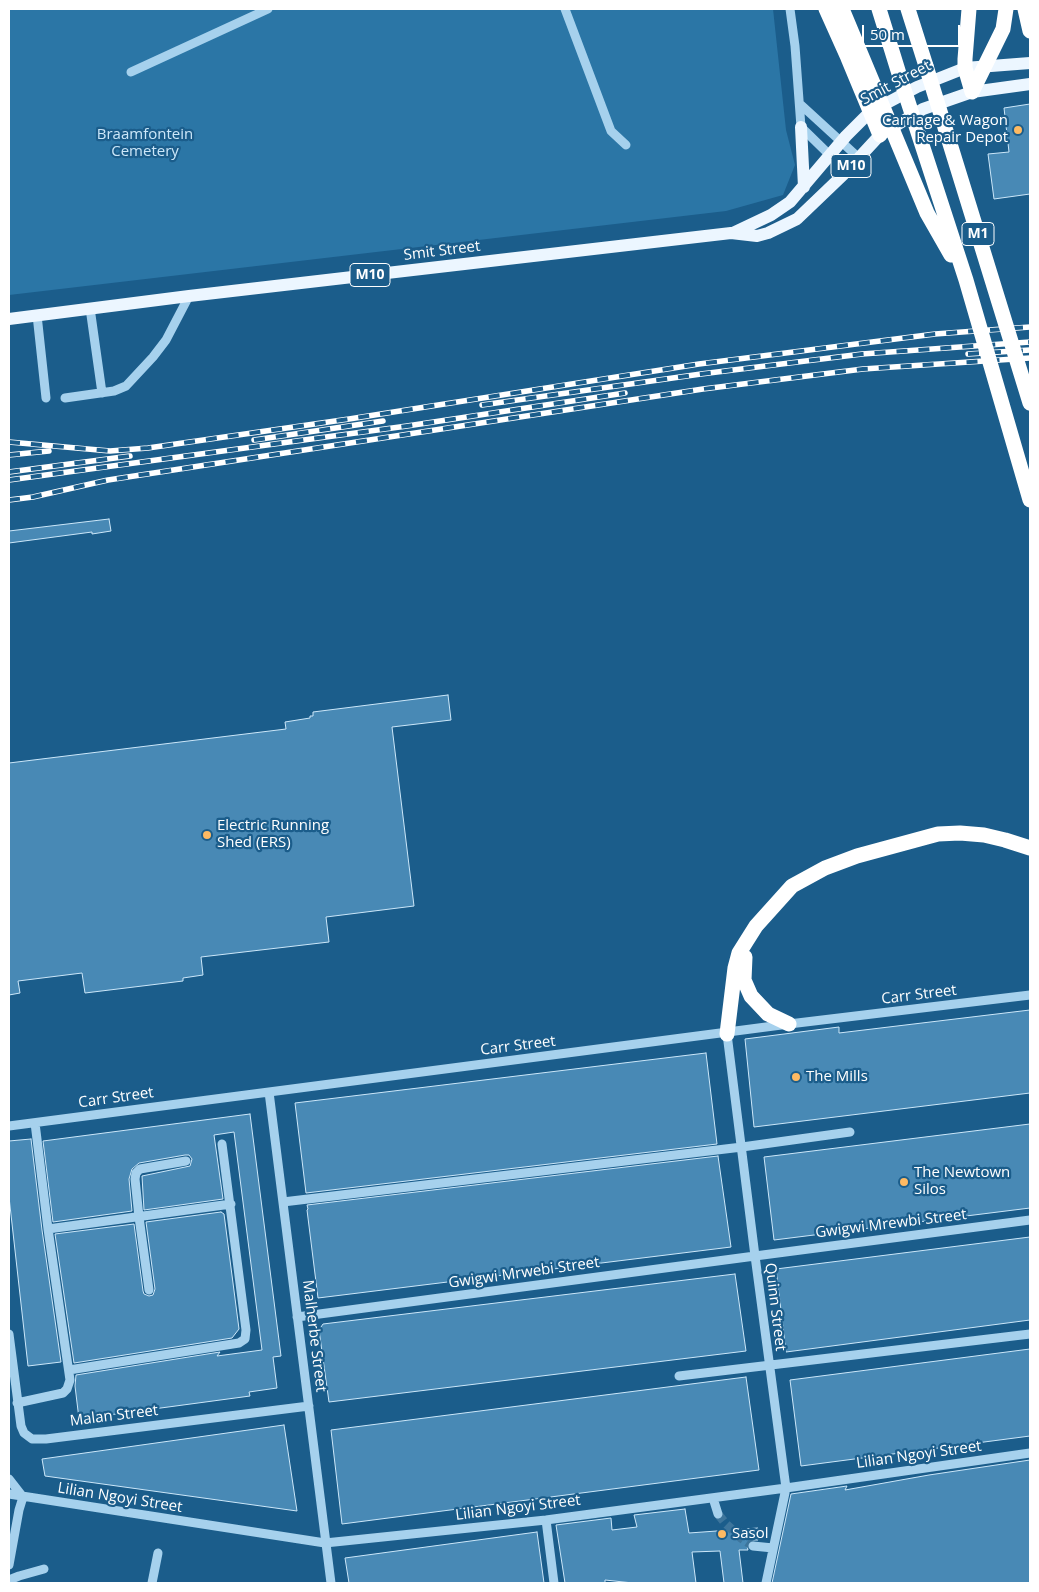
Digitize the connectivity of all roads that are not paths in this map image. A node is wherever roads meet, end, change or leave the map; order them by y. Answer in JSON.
{"nodes":[{"id":1,"x":268,"y":9,"type":"edge"},
{"id":2,"x":565,"y":9,"type":"edge"},
{"id":3,"x":790,"y":9,"type":"edge"},
{"id":4,"x":826,"y":9,"type":"edge"},
{"id":5,"x":842,"y":9,"type":"edge"},
{"id":6,"x":878,"y":9,"type":"edge"},
{"id":7,"x":908,"y":9,"type":"edge"},
{"id":8,"x":916,"y":9,"type":"edge"},
{"id":9,"x":968,"y":9,"type":"edge"},
{"id":10,"x":1006,"y":9,"type":"edge"},
{"id":11,"x":1025,"y":9,"type":"edge"},
{"id":12,"x":1030,"y":31,"type":"edge"},
{"id":13,"x":1030,"y":63,"type":"edge"},
{"id":14,"x":926,"y":66,"type":"junction"},
{"id":15,"x":983,"y":67,"type":"junction"},
{"id":16,"x":965,"y":68,"type":"junction"},
{"id":17,"x":131,"y":72,"type":"dead end"},
{"id":18,"x":1030,"y":84,"type":"edge"},
{"id":19,"x":972,"y":92,"type":"junction"},
{"id":20,"x":800,"y":104,"type":"junction"},
{"id":21,"x":870,"y":112,"type":"junction"},
{"id":22,"x":801,"y":127,"type":"junction"},
{"id":23,"x":880,"y":135,"type":"junction"},
{"id":24,"x":841,"y":142,"type":"junction"},
{"id":25,"x":626,"y":145,"type":"dead end"},
{"id":26,"x":829,"y":155,"type":"junction"},
{"id":27,"x":859,"y":158,"type":"junction"},
{"id":28,"x":846,"y":171,"type":"junction"},
{"id":29,"x":804,"y":187,"type":"junction"},
{"id":30,"x":730,"y":234,"type":"junction"},
{"id":31,"x":966,"y":280,"type":"junction"},
{"id":32,"x":189,"y":296,"type":"junction"},
{"id":33,"x":90,"y":308,"type":"junction"},
{"id":34,"x":37,"y":315,"type":"junction"},
{"id":35,"x":9,"y":319,"type":"edge"},
{"id":36,"x":102,"y":393,"type":"junction"},
{"id":37,"x":46,"y":398,"type":"dead end"},
{"id":38,"x":65,"y":398,"type":"dead end"},
{"id":39,"x":1030,"y":403,"type":"edge"},
{"id":40,"x":1030,"y":500,"type":"edge"},
{"id":41,"x":1030,"y":848,"type":"edge"},
{"id":42,"x":745,"y":943,"type":"junction"},
{"id":43,"x":1030,"y":995,"type":"edge"},
{"id":44,"x":789,"y":1024,"type":"junction"},
{"id":45,"x":727,"y":1034,"type":"junction"},
{"id":46,"x":270,"y":1092,"type":"junction"},
{"id":47,"x":36,"y":1123,"type":"junction"},
{"id":48,"x":9,"y":1126,"type":"edge"},
{"id":49,"x":850,"y":1132,"type":"dead end"},
{"id":50,"x":222,"y":1144,"type":"dead end"},
{"id":51,"x":742,"y":1147,"type":"junction"},
{"id":52,"x":186,"y":1161,"type":"dead end"},
{"id":53,"x":283,"y":1202,"type":"junction"},
{"id":54,"x":231,"y":1204,"type":"junction"},
{"id":55,"x":139,"y":1217,"type":"junction"},
{"id":56,"x":1030,"y":1220,"type":"edge"},
{"id":57,"x":48,"y":1229,"type":"junction"},
{"id":58,"x":755,"y":1256,"type":"junction"},
{"id":59,"x":149,"y":1290,"type":"dead end"},
{"id":60,"x":297,"y":1317,"type":"junction"},
{"id":61,"x":9,"y":1334,"type":"edge"},
{"id":62,"x":1030,"y":1334,"type":"edge"},
{"id":63,"x":769,"y":1365,"type":"junction"},
{"id":64,"x":69,"y":1370,"type":"junction"},
{"id":65,"x":11,"y":1375,"type":"edge"},
{"id":66,"x":679,"y":1376,"type":"dead end"},
{"id":67,"x":17,"y":1404,"type":"junction"},
{"id":68,"x":309,"y":1406,"type":"junction"},
{"id":69,"x":1030,"y":1453,"type":"edge"},
{"id":70,"x":9,"y":1479,"type":"edge"},
{"id":71,"x":786,"y":1488,"type":"junction"},
{"id":72,"x":9,"y":1494,"type":"edge"},
{"id":73,"x":23,"y":1497,"type":"junction"},
{"id":74,"x":713,"y":1498,"type":"junction"},
{"id":75,"x":718,"y":1514,"type":"tunnel mouth"},
{"id":76,"x":546,"y":1520,"type":"junction"},
{"id":77,"x":325,"y":1543,"type":"junction"},
{"id":78,"x":753,"y":1546,"type":"tunnel mouth"},
{"id":79,"x":773,"y":1548,"type":"junction"},
{"id":80,"x":158,"y":1553,"type":"dead end"},
{"id":81,"x":9,"y":1565,"type":"edge"},
{"id":82,"x":44,"y":1569,"type":"dead end"},
{"id":83,"x":9,"y":1580,"type":"edge"},
{"id":84,"x":152,"y":1583,"type":"edge"},
{"id":85,"x":331,"y":1583,"type":"edge"},
{"id":86,"x":554,"y":1583,"type":"edge"},
{"id":87,"x":766,"y":1583,"type":"edge"}],
"edges":[{"from":1,"to":17,"type":"street"},
{"from":2,"to":25,"type":"street"},
{"from":3,"to":20,"type":"street"},
{"from":4,"to":21,"type":"highway"},
{"from":5,"to":31,"type":"highway","bridge":true},
{"from":6,"to":31,"type":"highway","number":"M1","bridge":true},
{"from":7,"to":14,"type":"highway","number":"M1"},
{"from":8,"to":14,"type":"highway"},
{"from":9,"to":16,"type":"highway"},
{"from":10,"to":15,"type":"highway"},
{"from":11,"to":12,"type":"highway"},
{"from":13,"to":15,"type":"main road","name":"Smit Street","number":"M10"},
{"from":14,"to":39,"type":"highway","number":"M1","bridge":true},
{"from":15,"to":16,"type":"main road","name":"Smit Street","number":"M10"},
{"from":15,"to":19,"type":"highway"},
{"from":16,"to":19,"type":"highway"},
{"from":16,"to":21,"type":"main road","name":"Smit Street","number":"M10"},
{"from":18,"to":19,"type":"main road","name":"Smit Street","number":"M10"},
{"from":19,"to":23,"type":"main road","name":"Smit Street","number":"M10"},
{"from":20,"to":22,"type":"street"},
{"from":20,"to":24,"type":"street"},
{"from":21,"to":23,"type":"highway"},
{"from":21,"to":24,"type":"main road","name":"Smit Street","number":"M10"},
{"from":22,"to":26,"type":"street"},
{"from":22,"to":29,"type":"main road"},
{"from":23,"to":27,"type":"main road","name":"Smit Street","number":"M10"},
{"from":24,"to":26,"type":"main road","name":"Smit Street","number":"M10"},
{"from":24,"to":27,"type":"street"},
{"from":26,"to":28,"type":"street"},
{"from":26,"to":29,"type":"main road","name":"Smit Street","number":"M10"},
{"from":27,"to":28,"type":"main road","name":"Smit Street","number":"M10"},
{"from":28,"to":30,"type":"main road","name":"Smit Street","number":"M10"},
{"from":29,"to":30,"type":"main road","name":"Smit Street","number":"M10"},
{"from":30,"to":32,"type":"main road","name":"Smit Street","number":"M10"},
{"from":31,"to":40,"type":"highway","number":"M1","bridge":true},
{"from":32,"to":33,"type":"main road","name":"Smit Street","number":"M10"},
{"from":32,"to":36,"type":"street"},
{"from":33,"to":34,"type":"main road","name":"Smit Street","number":"M10"},
{"from":33,"to":36,"type":"street"},
{"from":34,"to":35,"type":"main road","name":"Smit Street","number":"M10"},
{"from":34,"to":37,"type":"street"},
{"from":36,"to":38,"type":"street"},
{"from":41,"to":42,"type":"highway"},
{"from":42,"to":44,"type":"highway"},
{"from":42,"to":45,"type":"highway"},
{"from":43,"to":44,"type":"street","name":"Carr Street"},
{"from":44,"to":45,"type":"street","name":"Carr Street"},
{"from":45,"to":46,"type":"street","name":"Carr Street"},
{"from":45,"to":51,"type":"street","name":"Quinn Street"},
{"from":46,"to":47,"type":"street","name":"Carr Street"},
{"from":46,"to":53,"type":"street","name":"Malherbe Street"},
{"from":47,"to":48,"type":"street","name":"Carr Street"},
{"from":47,"to":57,"type":"street"},
{"from":49,"to":51,"type":"street"},
{"from":50,"to":54,"type":"street"},
{"from":51,"to":53,"type":"street"},
{"from":51,"to":58,"type":"street","name":"Quinn Street"},
{"from":52,"to":55,"type":"street"},
{"from":53,"to":60,"type":"street","name":"Malherbe Street"},
{"from":54,"to":55,"type":"street"},
{"from":54,"to":64,"type":"street"},
{"from":55,"to":57,"type":"street"},
{"from":55,"to":59,"type":"street"},
{"from":56,"to":58,"type":"street","name":"Gwigwi Mrewbi Street"},
{"from":57,"to":64,"type":"street"},
{"from":58,"to":60,"type":"street","name":"Gwigwi Mrwebi Street"},
{"from":58,"to":63,"type":"street","name":"Quinn Street"},
{"from":60,"to":68,"type":"street","name":"Malherbe Street"},
{"from":61,"to":65,"type":"street","name":"Malan Street"},
{"from":62,"to":63,"type":"street"},
{"from":63,"to":66,"type":"street"},
{"from":63,"to":71,"type":"street","name":"Quinn Street"},
{"from":64,"to":67,"type":"street"},
{"from":65,"to":67,"type":"street","name":"Malan Street"},
{"from":67,"to":68,"type":"street","name":"Malan Street"},
{"from":68,"to":77,"type":"street","name":"Malherbe Street"},
{"from":69,"to":71,"type":"street","name":"Lilian Ngoyi Street"},
{"from":70,"to":73,"type":"street"},
{"from":71,"to":74,"type":"street","name":"Lilian Ngoyi Street"},
{"from":71,"to":79,"type":"street","name":"Quinn Street"},
{"from":72,"to":73,"type":"street","name":"Lilian Ngoyi Street"},
{"from":73,"to":77,"type":"street","name":"Lilian Ngoyi Street"},
{"from":73,"to":81,"type":"street"},
{"from":74,"to":75,"type":"street"},
{"from":74,"to":76,"type":"street","name":"Lilian Ngoyi Street"},
{"from":76,"to":77,"type":"street","name":"Lilian Ngoyi Street"},
{"from":76,"to":86,"type":"street"},
{"from":77,"to":85,"type":"street","name":"Malherbe Street"},
{"from":78,"to":79,"type":"street"},
{"from":79,"to":87,"type":"street","name":"Quinn Street"},
{"from":80,"to":84,"type":"street"},
{"from":82,"to":83,"type":"street"}]}
